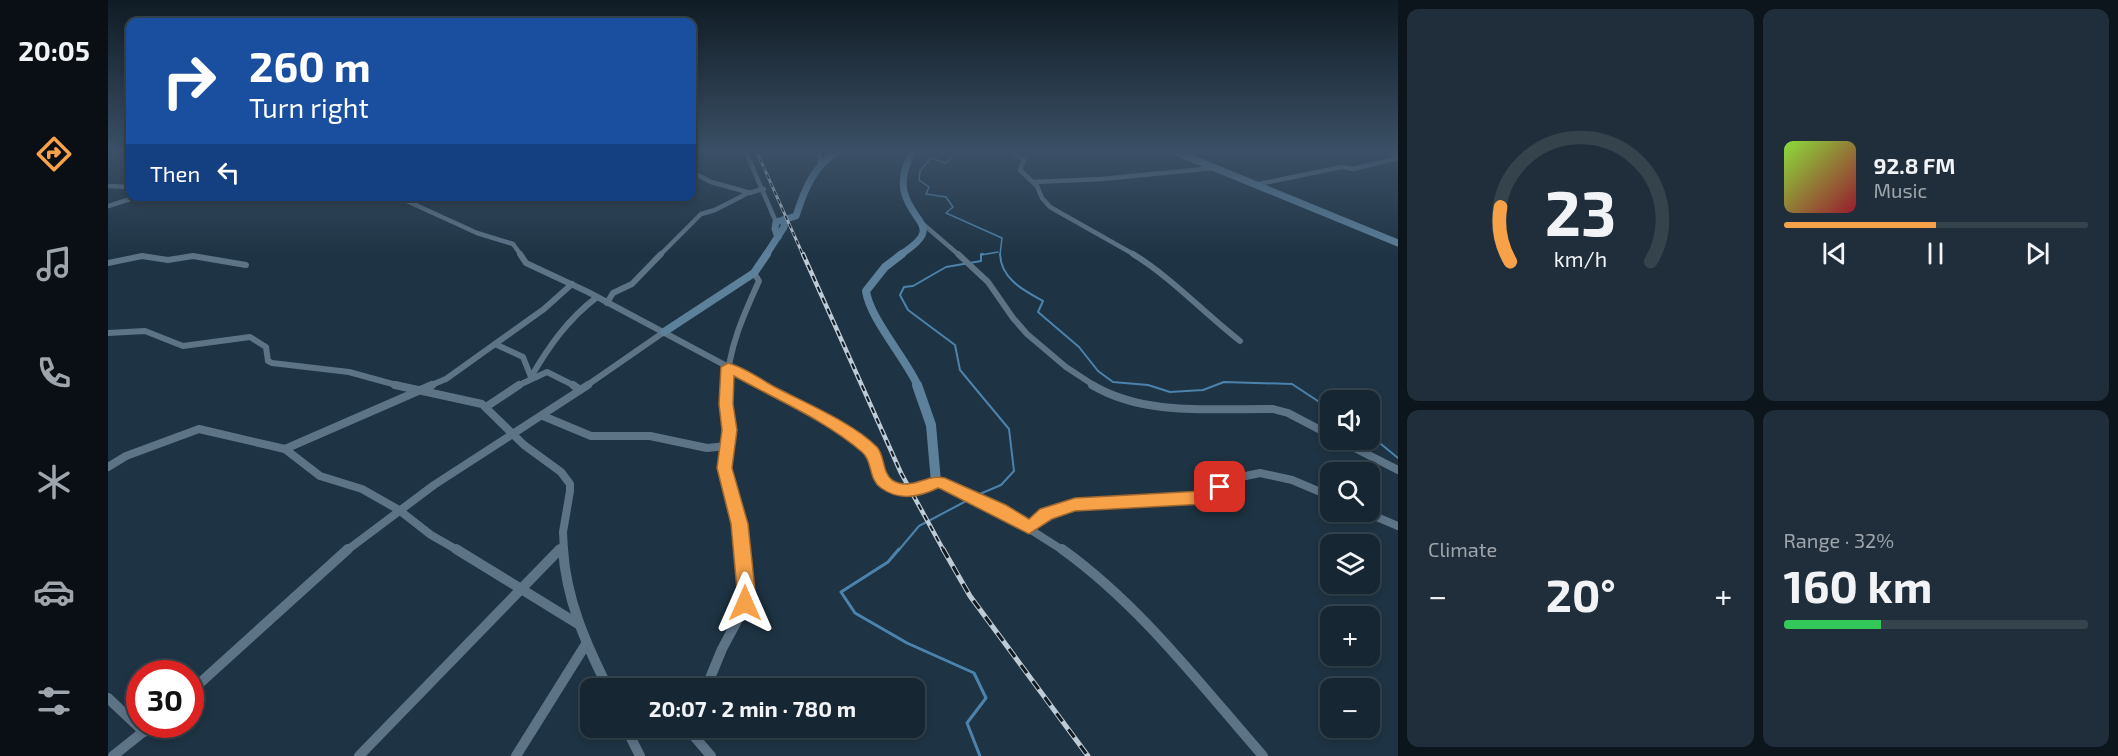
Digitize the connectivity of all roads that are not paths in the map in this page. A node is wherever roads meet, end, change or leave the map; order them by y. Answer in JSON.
{"nodes":[{"id":1,"x":723,"y":185,"type":"edge"},
{"id":2,"x":762,"y":185,"type":"edge"},
{"id":3,"x":806,"y":185,"type":"edge"},
{"id":4,"x":905,"y":185,"type":"edge"},
{"id":5,"x":1036,"y":185,"type":"edge"},
{"id":6,"x":1254,"y":185,"type":"edge"},
{"id":7,"x":108,"y":186,"type":"edge"},
{"id":8,"x":126,"y":187,"type":"edge"},
{"id":9,"x":764,"y":189,"type":"junction"},
{"id":10,"x":751,"y":193,"type":"junction"},
{"id":11,"x":126,"y":200,"type":"edge"},
{"id":12,"x":407,"y":201,"type":"edge"},
{"id":13,"x":108,"y":206,"type":"edge"},
{"id":14,"x":785,"y":219,"type":"junction"},
{"id":15,"x":776,"y":222,"type":"junction"},
{"id":16,"x":923,"y":224,"type":"junction"},
{"id":17,"x":778,"y":237,"type":"junction"},
{"id":18,"x":1398,"y":243,"type":"edge"},
{"id":19,"x":108,"y":263,"type":"edge"},
{"id":20,"x":246,"y":266,"type":"dead end"},
{"id":21,"x":754,"y":273,"type":"junction"},
{"id":22,"x":572,"y":284,"type":"junction"},
{"id":23,"x":597,"y":297,"type":"junction"},
{"id":24,"x":607,"y":303,"type":"junction"},
{"id":25,"x":664,"y":332,"type":"junction"},
{"id":26,"x":108,"y":333,"type":"edge"},
{"id":27,"x":1240,"y":341,"type":"dead end"},
{"id":28,"x":495,"y":344,"type":"junction"},
{"id":29,"x":728,"y":367,"type":"junction"},
{"id":30,"x":531,"y":377,"type":"junction"},
{"id":31,"x":422,"y":390,"type":"junction"},
{"id":32,"x":580,"y":390,"type":"junction"},
{"id":33,"x":486,"y":407,"type":"junction"},
{"id":34,"x":543,"y":416,"type":"junction"},
{"id":35,"x":1320,"y":430,"type":"edge"},
{"id":36,"x":514,"y":435,"type":"junction"},
{"id":37,"x":727,"y":446,"type":"junction"},
{"id":38,"x":285,"y":449,"type":"junction"},
{"id":39,"x":1359,"y":450,"type":"edge"},
{"id":40,"x":108,"y":467,"type":"edge"},
{"id":41,"x":1398,"y":470,"type":"edge"},
{"id":42,"x":936,"y":482,"type":"junction"},
{"id":43,"x":1320,"y":492,"type":"edge"},
{"id":44,"x":399,"y":510,"type":"junction"},
{"id":45,"x":1380,"y":518,"type":"edge"},
{"id":46,"x":1398,"y":526,"type":"edge"},
{"id":47,"x":1029,"y":528,"type":"junction"},
{"id":48,"x":564,"y":546,"type":"junction"},
{"id":49,"x":521,"y":590,"type":"junction"},
{"id":50,"x":578,"y":624,"type":"junction"},
{"id":51,"x":586,"y":644,"type":"junction"},
{"id":52,"x":603,"y":678,"type":"edge"},
{"id":53,"x":710,"y":678,"type":"edge"},
{"id":54,"x":204,"y":679,"type":"edge"},
{"id":55,"x":108,"y":699,"type":"edge"},
{"id":56,"x":126,"y":712,"type":"edge"},
{"id":57,"x":136,"y":738,"type":"edge"},
{"id":58,"x":631,"y":738,"type":"edge"},
{"id":59,"x":696,"y":738,"type":"edge"},
{"id":60,"x":113,"y":756,"type":"edge"},
{"id":61,"x":360,"y":756,"type":"edge"},
{"id":62,"x":516,"y":756,"type":"edge"},
{"id":63,"x":640,"y":756,"type":"edge"},
{"id":64,"x":711,"y":756,"type":"edge"},
{"id":65,"x":1263,"y":756,"type":"edge"}],
"edges":[{"from":1,"to":10,"type":"street"},
{"from":2,"to":9,"type":"street"},
{"from":3,"to":14,"type":"street"},
{"from":4,"to":16,"type":"street"},
{"from":5,"to":27,"type":"street"},
{"from":6,"to":18,"type":"street"},
{"from":7,"to":8,"type":"street"},
{"from":9,"to":10,"type":"street"},
{"from":9,"to":15,"type":"street"},
{"from":10,"to":24,"type":"street"},
{"from":11,"to":13,"type":"street"},
{"from":12,"to":22,"type":"street"},
{"from":14,"to":15,"type":"street"},
{"from":14,"to":17,"type":"street"},
{"from":15,"to":17,"type":"street"},
{"from":16,"to":35,"type":"street"},
{"from":16,"to":42,"type":"street"},
{"from":17,"to":21,"type":"street"},
{"from":19,"to":20,"type":"street"},
{"from":21,"to":25,"type":"street"},
{"from":21,"to":29,"type":"street"},
{"from":22,"to":23,"type":"street"},
{"from":22,"to":28,"type":"street"},
{"from":23,"to":24,"type":"street"},
{"from":23,"to":30,"type":"street"},
{"from":24,"to":25,"type":"street"},
{"from":25,"to":29,"type":"street"},
{"from":25,"to":32,"type":"street"},
{"from":26,"to":31,"type":"street"},
{"from":28,"to":30,"type":"street"},
{"from":28,"to":31,"type":"street"},
{"from":29,"to":37,"type":"street"},
{"from":29,"to":42,"type":"street"},
{"from":30,"to":32,"type":"street"},
{"from":30,"to":33,"type":"street"},
{"from":31,"to":33,"type":"street"},
{"from":31,"to":38,"type":"street"},
{"from":32,"to":34,"type":"street"},
{"from":33,"to":36,"type":"street"},
{"from":34,"to":36,"type":"street"},
{"from":34,"to":37,"type":"street"},
{"from":36,"to":44,"type":"street"},
{"from":36,"to":48,"type":"street"},
{"from":37,"to":53,"type":"street"},
{"from":38,"to":40,"type":"street"},
{"from":38,"to":44,"type":"street"},
{"from":39,"to":41,"type":"street"},
{"from":42,"to":47,"type":"street"},
{"from":43,"to":47,"type":"street"},
{"from":44,"to":49,"type":"street"},
{"from":44,"to":54,"type":"street"},
{"from":45,"to":46,"type":"street"},
{"from":47,"to":65,"type":"street"},
{"from":48,"to":49,"type":"street"},
{"from":48,"to":50,"type":"street"},
{"from":49,"to":50,"type":"street"},
{"from":49,"to":61,"type":"street"},
{"from":50,"to":51,"type":"street"},
{"from":51,"to":52,"type":"street"},
{"from":51,"to":62,"type":"street"},
{"from":55,"to":56,"type":"street"},
{"from":57,"to":60,"type":"street"},
{"from":58,"to":63,"type":"street"},
{"from":59,"to":64,"type":"street"}]}
